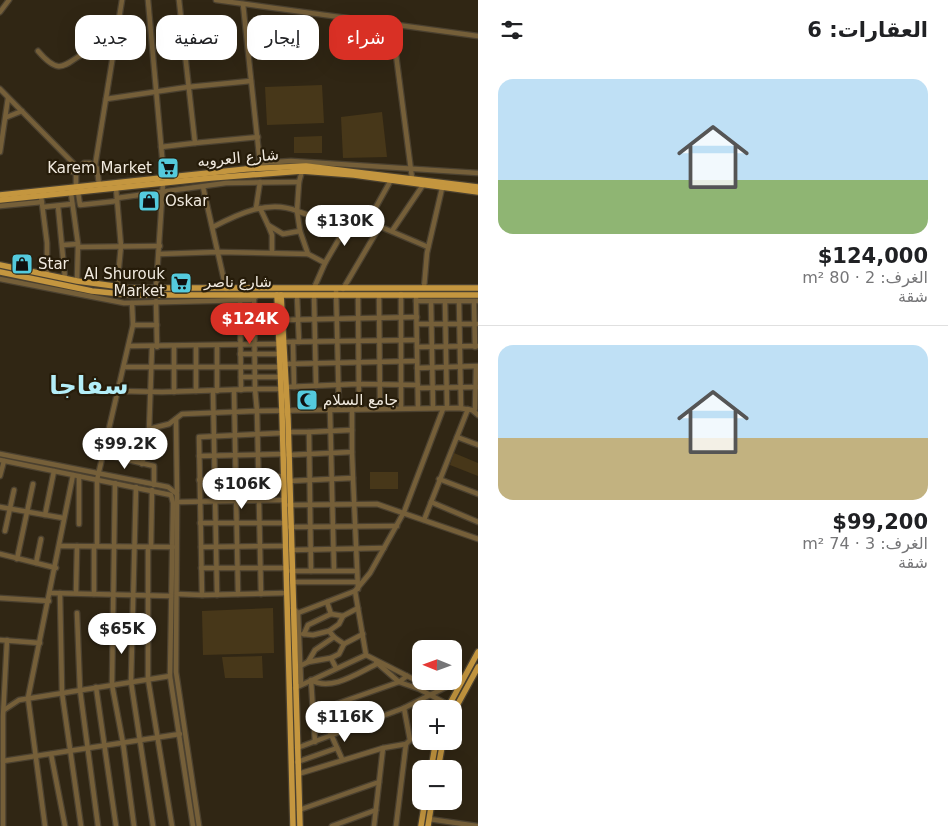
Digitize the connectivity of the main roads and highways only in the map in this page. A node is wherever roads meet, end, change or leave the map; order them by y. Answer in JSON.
{"nodes":[{"id":1,"x":246,"y":172,"type":"junction"},
{"id":2,"x":211,"y":178,"type":"junction"},
{"id":3,"x":388,"y":178,"type":"junction"},
{"id":4,"x":164,"y":181,"type":"junction"},
{"id":5,"x":212,"y":185,"type":"road end"},
{"id":6,"x":443,"y":185,"type":"junction"},
{"id":7,"x":478,"y":187,"type":"edge"},
{"id":8,"x":75,"y":191,"type":"junction"},
{"id":9,"x":478,"y":192,"type":"edge"},
{"id":10,"x":0,"y":195,"type":"edge"},
{"id":11,"x":0,"y":200,"type":"edge"},
{"id":12,"x":0,"y":266,"type":"edge"},
{"id":13,"x":0,"y":272,"type":"edge"},
{"id":14,"x":36,"y":279,"type":"junction"},
{"id":15,"x":35,"y":286,"type":"road end"},
{"id":16,"x":478,"y":288,"type":"edge"},
{"id":17,"x":338,"y":291,"type":"junction"},
{"id":18,"x":186,"y":292,"type":"junction"},
{"id":19,"x":302,"y":292,"type":"junction"},
{"id":20,"x":106,"y":293,"type":"junction"},
{"id":21,"x":375,"y":293,"type":"junction"},
{"id":22,"x":279,"y":295,"type":"junction"},
{"id":23,"x":478,"y":295,"type":"edge"},
{"id":24,"x":106,"y":300,"type":"road end"},
{"id":25,"x":281,"y":343,"type":"junction"},
{"id":26,"x":282,"y":366,"type":"junction"},
{"id":27,"x":284,"y":388,"type":"junction"},
{"id":28,"x":286,"y":478,"type":"junction"},
{"id":29,"x":287,"y":525,"type":"junction"},
{"id":30,"x":288,"y":569,"type":"junction"},
{"id":31,"x":478,"y":652,"type":"edge"},
{"id":32,"x":478,"y":667,"type":"edge"},
{"id":33,"x":452,"y":700,"type":"edge"},
{"id":34,"x":460,"y":700,"type":"edge"},
{"id":35,"x":294,"y":749,"type":"junction"},
{"id":36,"x":424,"y":810,"type":"edge"},
{"id":37,"x":430,"y":810,"type":"edge"},
{"id":38,"x":293,"y":826,"type":"edge"},
{"id":39,"x":300,"y":826,"type":"edge"},
{"id":40,"x":421,"y":826,"type":"edge"},
{"id":41,"x":428,"y":826,"type":"edge"}],
"edges":[{"from":1,"to":2,"type":"main road","name":"شارع العروبه"},
{"from":1,"to":3,"type":"main road","name":"شارع العروبه"},
{"from":1,"to":3,"type":"main road","name":"شارع العروبه"},
{"from":1,"to":4,"type":"main road","name":"شارع العروبه"},
{"from":2,"to":4,"type":"main road","name":"شارع العروبه"},
{"from":2,"to":5,"type":"main road"},
{"from":3,"to":6,"type":"main road","name":"شارع العروبه"},
{"from":3,"to":6,"type":"main road","name":"شارع العروبه"},
{"from":4,"to":8,"type":"main road","name":"شارع العروبه"},
{"from":4,"to":8,"type":"main road","name":"شارع العروبه"},
{"from":6,"to":7,"type":"main road","name":"شارع العروبه"},
{"from":6,"to":9,"type":"main road","name":"شارع العروبه"},
{"from":8,"to":10,"type":"main road","name":"شارع العروبه"},
{"from":8,"to":11,"type":"main road","name":"شارع العروبه"},
{"from":12,"to":18,"type":"main road","name":"شارع ناصر"},
{"from":13,"to":14,"type":"main road","name":"شارع ناصر"},
{"from":14,"to":15,"type":"main road"},
{"from":14,"to":20,"type":"main road","name":"شارع ناصر"},
{"from":16,"to":21,"type":"main road","name":"شارع ناصر"},
{"from":17,"to":19,"type":"main road","name":"شارع ناصر"},
{"from":17,"to":21,"type":"main road","name":"شارع ناصر"},
{"from":17,"to":21,"type":"main road","name":"شارع ناصر"},
{"from":18,"to":19,"type":"main road","name":"شارع ناصر"},
{"from":18,"to":20,"type":"main road","name":"شارع ناصر"},
{"from":18,"to":22,"type":"main road","name":"شارع ناصر"},
{"from":19,"to":22,"type":"main road","name":"شارع ناصر"},
{"from":20,"to":24,"type":"main road"},
{"from":21,"to":23,"type":"main road","name":"شارع ناصر"},
{"from":22,"to":25,"type":"main road"},
{"from":25,"to":26,"type":"main road"},
{"from":25,"to":26,"type":"main road"},
{"from":26,"to":27,"type":"main road"},
{"from":26,"to":27,"type":"main road"},
{"from":27,"to":28,"type":"main road"},
{"from":28,"to":29,"type":"main road"},
{"from":28,"to":29,"type":"main road"},
{"from":29,"to":30,"type":"main road"},
{"from":30,"to":35,"type":"main road"},
{"from":30,"to":35,"type":"main road"},
{"from":31,"to":33,"type":"main road"},
{"from":32,"to":34,"type":"main road"},
{"from":35,"to":38,"type":"main road"},
{"from":35,"to":39,"type":"main road"},
{"from":36,"to":40,"type":"main road"},
{"from":37,"to":41,"type":"main road"}]}
